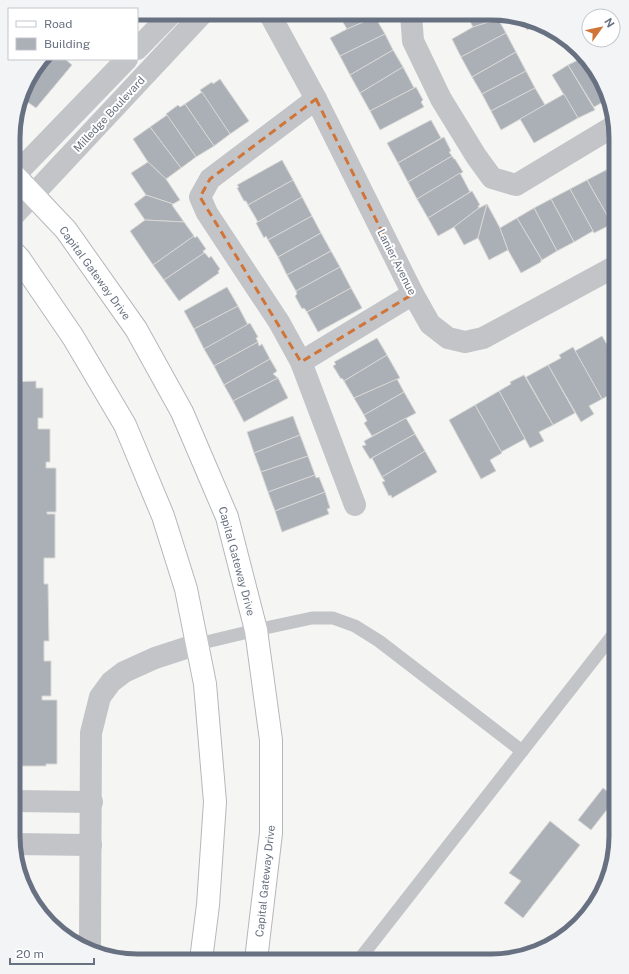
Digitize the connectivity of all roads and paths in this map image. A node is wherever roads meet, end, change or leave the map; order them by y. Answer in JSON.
{"nodes":[{"id":1,"x":165,"y":20,"type":"edge"},
{"id":2,"x":196,"y":20,"type":"edge"},
{"id":3,"x":273,"y":20,"type":"edge"},
{"id":4,"x":411,"y":20,"type":"edge"},
{"id":5,"x":138,"y":48,"type":"edge"},
{"id":6,"x":126,"y":60,"type":"edge"},
{"id":7,"x":316,"y":99,"type":"junction"},
{"id":8,"x":608,"y":129,"type":"edge"},
{"id":9,"x":20,"y":169,"type":"edge"},
{"id":10,"x":20,"y":182,"type":"edge"},
{"id":11,"x":33,"y":196,"type":"junction"},
{"id":12,"x":20,"y":209,"type":"edge"},
{"id":13,"x":20,"y":259,"type":"edge"},
{"id":14,"x":609,"y":270,"type":"edge"},
{"id":15,"x":413,"y":294,"type":"junction"},
{"id":16,"x":301,"y":362,"type":"junction"},
{"id":17,"x":355,"y":505,"type":"dead end"},
{"id":18,"x":256,"y":630,"type":"junction"},
{"id":19,"x":609,"y":640,"type":"edge"},
{"id":20,"x":198,"y":644,"type":"junction"},
{"id":21,"x":522,"y":751,"type":"junction"},
{"id":22,"x":20,"y":801,"type":"edge"},
{"id":23,"x":92,"y":802,"type":"junction"},
{"id":24,"x":20,"y":844,"type":"edge"},
{"id":25,"x":91,"y":845,"type":"junction"},
{"id":26,"x":90,"y":944,"type":"edge"},
{"id":27,"x":202,"y":954,"type":"edge"},
{"id":28,"x":257,"y":954,"type":"edge"},
{"id":29,"x":363,"y":954,"type":"edge"}],
"edges":[{"from":1,"to":5,"type":"street"},
{"from":2,"to":11,"type":"street","name":"Milledge Boulevard"},
{"from":3,"to":7,"type":"street","name":"Lanier Avenue"},
{"from":4,"to":8,"type":"street"},
{"from":6,"to":9,"type":"street"},
{"from":7,"to":15,"type":"street","name":"Lanier Avenue"},
{"from":7,"to":16,"type":"street"},
{"from":10,"to":11,"type":"street","name":"Capital Gateway Drive"},
{"from":11,"to":12,"type":"street","name":"Milledge Boulevard"},
{"from":11,"to":18,"type":"street","name":"Capital Gateway Drive"},
{"from":13,"to":20,"type":"street"},
{"from":14,"to":15,"type":"street","name":"Lanier Avenue"},
{"from":15,"to":16,"type":"street"},
{"from":16,"to":17,"type":"street"},
{"from":18,"to":20,"type":"lane"},
{"from":18,"to":21,"type":"lane"},
{"from":18,"to":28,"type":"street","name":"Capital Gateway Drive"},
{"from":19,"to":21,"type":"lane"},
{"from":20,"to":23,"type":"street"},
{"from":20,"to":27,"type":"street"},
{"from":21,"to":29,"type":"lane"},
{"from":22,"to":23,"type":"street"},
{"from":23,"to":25,"type":"street"},
{"from":24,"to":25,"type":"street"},
{"from":25,"to":26,"type":"street"}]}
